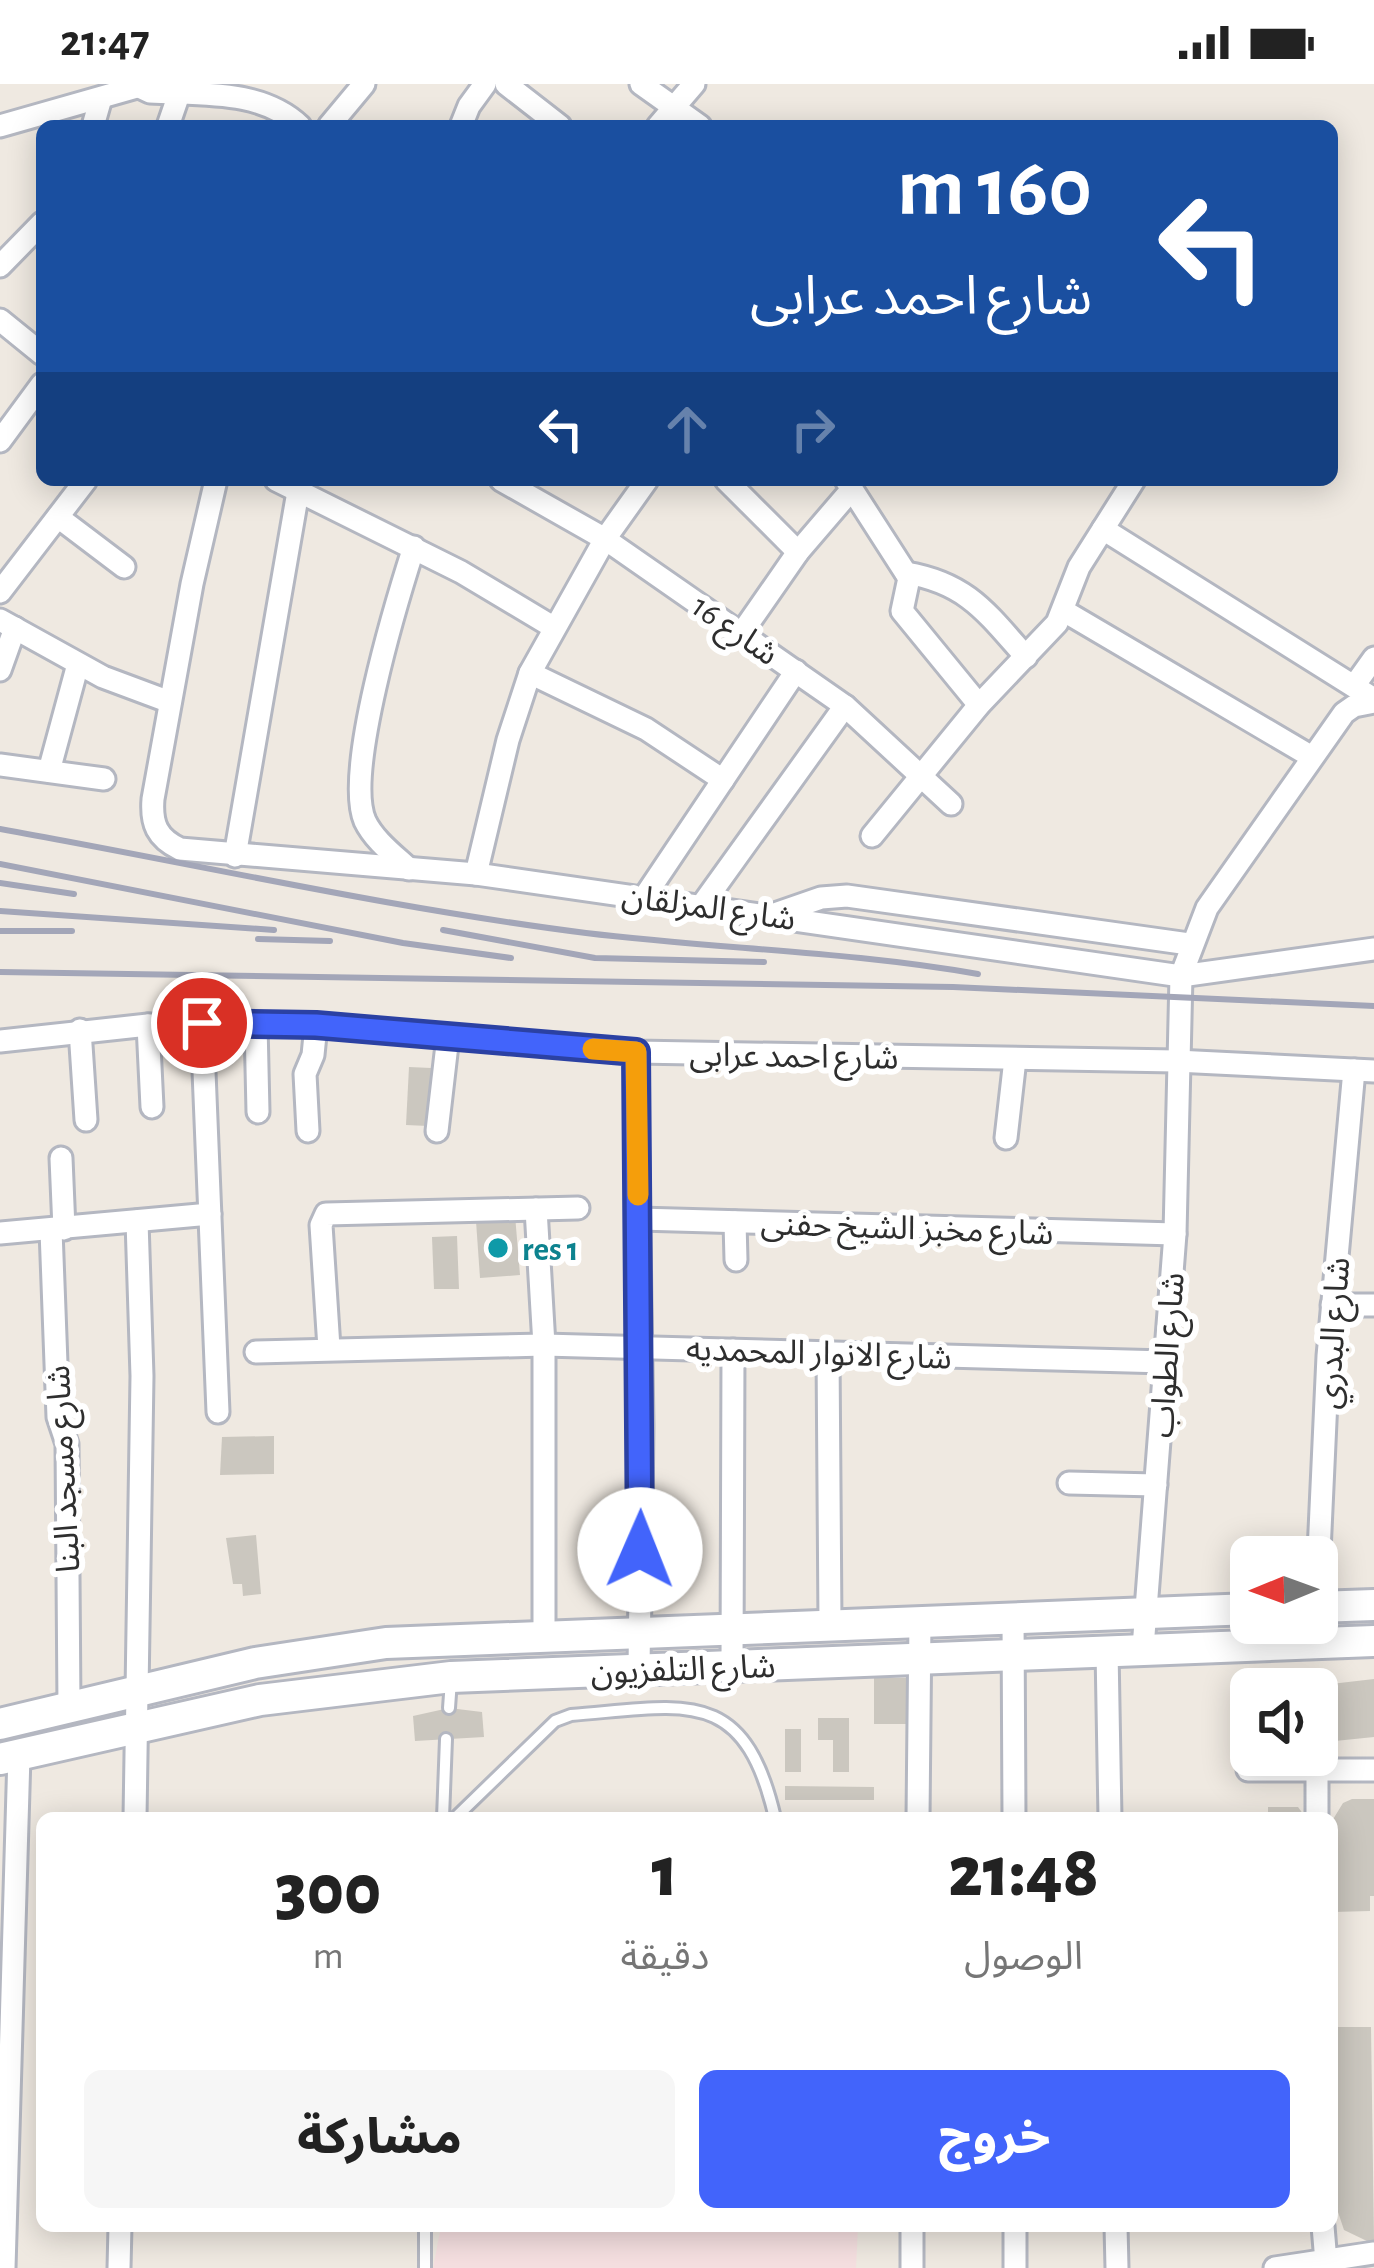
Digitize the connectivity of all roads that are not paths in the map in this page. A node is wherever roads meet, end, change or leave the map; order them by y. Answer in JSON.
{"nodes":[{"id":1,"x":364,"y":84,"type":"edge"},
{"id":2,"x":485,"y":84,"type":"edge"},
{"id":3,"x":506,"y":84,"type":"edge"},
{"id":4,"x":641,"y":84,"type":"edge"},
{"id":5,"x":694,"y":84,"type":"edge"},
{"id":6,"x":135,"y":86,"type":"edge"},
{"id":7,"x":179,"y":94,"type":"junction"},
{"id":8,"x":101,"y":98,"type":"junction"},
{"id":9,"x":665,"y":118,"type":"edge"},
{"id":10,"x":95,"y":120,"type":"edge"},
{"id":11,"x":170,"y":120,"type":"edge"},
{"id":12,"x":288,"y":120,"type":"edge"},
{"id":13,"x":333,"y":120,"type":"edge"},
{"id":14,"x":463,"y":120,"type":"edge"},
{"id":15,"x":552,"y":120,"type":"edge"},
{"id":16,"x":0,"y":125,"type":"edge"},
{"id":17,"x":36,"y":229,"type":"edge"},
{"id":18,"x":0,"y":266,"type":"edge"},
{"id":19,"x":0,"y":320,"type":"edge"},
{"id":20,"x":36,"y":348,"type":"edge"},
{"id":21,"x":36,"y":392,"type":"edge"},
{"id":22,"x":0,"y":441,"type":"edge"},
{"id":23,"x":81,"y":486,"type":"edge"},
{"id":24,"x":211,"y":486,"type":"edge"},
{"id":25,"x":299,"y":486,"type":"edge"},
{"id":26,"x":301,"y":486,"type":"edge"},
{"id":27,"x":512,"y":486,"type":"edge"},
{"id":28,"x":643,"y":486,"type":"edge"},
{"id":29,"x":732,"y":486,"type":"edge"},
{"id":30,"x":848,"y":486,"type":"edge"},
{"id":31,"x":850,"y":486,"type":"edge"},
{"id":32,"x":1130,"y":486,"type":"edge"},
{"id":33,"x":58,"y":517,"type":"junction"},
{"id":34,"x":1103,"y":529,"type":"junction"},
{"id":35,"x":605,"y":539,"type":"junction"},
{"id":36,"x":414,"y":547,"type":"junction"},
{"id":37,"x":798,"y":552,"type":"junction"},
{"id":38,"x":124,"y":567,"type":"dead end"},
{"id":39,"x":906,"y":573,"type":"junction"},
{"id":40,"x":0,"y":592,"type":"edge"},
{"id":41,"x":1064,"y":611,"type":"junction"},
{"id":42,"x":8,"y":624,"type":"edge"},
{"id":43,"x":553,"y":627,"type":"junction"},
{"id":44,"x":741,"y":634,"type":"junction"},
{"id":45,"x":1026,"y":657,"type":"junction"},
{"id":46,"x":1374,"y":658,"type":"edge"},
{"id":47,"x":78,"y":664,"type":"junction"},
{"id":48,"x":0,"y":670,"type":"edge"},
{"id":49,"x":796,"y":671,"type":"junction"},
{"id":50,"x":530,"y":673,"type":"junction"},
{"id":51,"x":1354,"y":686,"type":"junction"},
{"id":52,"x":1374,"y":700,"type":"edge"},
{"id":53,"x":170,"y":702,"type":"junction"},
{"id":54,"x":979,"y":705,"type":"junction"},
{"id":55,"x":845,"y":706,"type":"junction"},
{"id":56,"x":1312,"y":757,"type":"junction"},
{"id":57,"x":0,"y":765,"type":"edge"},
{"id":58,"x":49,"y":771,"type":"junction"},
{"id":59,"x":920,"y":775,"type":"junction"},
{"id":60,"x":104,"y":779,"type":"dead end"},
{"id":61,"x":723,"y":780,"type":"junction"},
{"id":62,"x":951,"y":804,"type":"dead end"},
{"id":63,"x":872,"y":836,"type":"dead end"},
{"id":64,"x":236,"y":856,"type":"junction"},
{"id":65,"x":409,"y":869,"type":"junction"},
{"id":66,"x":476,"y":874,"type":"junction"},
{"id":67,"x":645,"y":896,"type":"junction"},
{"id":68,"x":702,"y":905,"type":"junction"},
{"id":69,"x":771,"y":916,"type":"junction"},
{"id":70,"x":1190,"y":944,"type":"junction"},
{"id":71,"x":1374,"y":949,"type":"edge"},
{"id":72,"x":1180,"y":976,"type":"junction"},
{"id":73,"x":202,"y":1023,"type":"junction"},
{"id":74,"x":256,"y":1024,"type":"junction"},
{"id":75,"x":148,"y":1025,"type":"junction"},
{"id":76,"x":316,"y":1025,"type":"junction"},
{"id":77,"x":80,"y":1030,"type":"junction"},
{"id":78,"x":448,"y":1036,"type":"junction"},
{"id":79,"x":0,"y":1041,"type":"edge"},
{"id":80,"x":636,"y":1052,"type":"junction"},
{"id":81,"x":1015,"y":1059,"type":"junction"},
{"id":82,"x":1176,"y":1061,"type":"junction"},
{"id":83,"x":1364,"y":1070,"type":"edge"},
{"id":84,"x":152,"y":1107,"type":"dead end"},
{"id":85,"x":258,"y":1112,"type":"dead end"},
{"id":86,"x":86,"y":1120,"type":"dead end"},
{"id":87,"x":308,"y":1131,"type":"dead end"},
{"id":88,"x":437,"y":1131,"type":"dead end"},
{"id":89,"x":1006,"y":1138,"type":"dead end"},
{"id":90,"x":61,"y":1158,"type":"dead end"},
{"id":91,"x":578,"y":1208,"type":"dead end"},
{"id":92,"x":536,"y":1209,"type":"junction"},
{"id":93,"x":210,"y":1214,"type":"junction"},
{"id":94,"x":638,"y":1219,"type":"junction"},
{"id":95,"x":137,"y":1221,"type":"junction"},
{"id":96,"x":735,"y":1222,"type":"junction"},
{"id":97,"x":58,"y":1230,"type":"junction"},
{"id":98,"x":0,"y":1233,"type":"edge"},
{"id":99,"x":1175,"y":1234,"type":"junction"},
{"id":100,"x":736,"y":1260,"type":"dead end"},
{"id":101,"x":1333,"y":1305,"type":"junction"},
{"id":102,"x":1374,"y":1305,"type":"edge"},
{"id":103,"x":544,"y":1345,"type":"junction"},
{"id":104,"x":641,"y":1347,"type":"junction"},
{"id":105,"x":329,"y":1348,"type":"junction"},
{"id":106,"x":733,"y":1350,"type":"junction"},
{"id":107,"x":256,"y":1352,"type":"dead end"},
{"id":108,"x":828,"y":1352,"type":"junction"},
{"id":109,"x":1166,"y":1363,"type":"junction"},
{"id":110,"x":218,"y":1412,"type":"dead end"},
{"id":111,"x":1069,"y":1483,"type":"dead end"},
{"id":112,"x":1156,"y":1485,"type":"junction"},
{"id":113,"x":1320,"y":1536,"type":"edge"},
{"id":114,"x":1374,"y":1605,"type":"edge"},
{"id":115,"x":1338,"y":1606,"type":"edge"},
{"id":116,"x":1230,"y":1610,"type":"edge"},
{"id":117,"x":1146,"y":1612,"type":"junction"},
{"id":118,"x":1013,"y":1616,"type":"junction"},
{"id":119,"x":920,"y":1620,"type":"junction"},
{"id":120,"x":830,"y":1624,"type":"junction"},
{"id":121,"x":732,"y":1628,"type":"junction"},
{"id":122,"x":640,"y":1632,"type":"junction"},
{"id":123,"x":544,"y":1635,"type":"junction"},
{"id":124,"x":451,"y":1638,"type":"junction"},
{"id":125,"x":1374,"y":1641,"type":"edge"},
{"id":126,"x":1143,"y":1648,"type":"junction"},
{"id":127,"x":1107,"y":1650,"type":"junction"},
{"id":128,"x":1013,"y":1653,"type":"junction"},
{"id":129,"x":920,"y":1658,"type":"junction"},
{"id":130,"x":732,"y":1666,"type":"junction"},
{"id":131,"x":639,"y":1670,"type":"junction"},
{"id":132,"x":137,"y":1691,"type":"junction"},
{"id":133,"x":450,"y":1692,"type":"junction"},
{"id":134,"x":84,"y":1704,"type":"junction"},
{"id":135,"x":0,"y":1724,"type":"edge"},
{"id":136,"x":139,"y":1726,"type":"junction"},
{"id":137,"x":100,"y":1736,"type":"junction"},
{"id":138,"x":446,"y":1739,"type":"dead end"},
{"id":139,"x":10,"y":1757,"type":"edge"},
{"id":140,"x":1338,"y":1770,"type":"edge"},
{"id":141,"x":1374,"y":1770,"type":"edge"},
{"id":142,"x":1317,"y":1776,"type":"edge"},
{"id":143,"x":135,"y":1812,"type":"edge"},
{"id":144,"x":442,"y":1812,"type":"edge"},
{"id":145,"x":461,"y":1812,"type":"edge"},
{"id":146,"x":774,"y":1812,"type":"edge"},
{"id":147,"x":918,"y":1812,"type":"edge"},
{"id":148,"x":1014,"y":1812,"type":"edge"},
{"id":149,"x":1109,"y":1812,"type":"edge"},
{"id":150,"x":1317,"y":1812,"type":"edge"},
{"id":151,"x":120,"y":2232,"type":"edge"},
{"id":152,"x":424,"y":2232,"type":"edge"},
{"id":153,"x":912,"y":2232,"type":"edge"},
{"id":154,"x":1015,"y":2232,"type":"edge"},
{"id":155,"x":1116,"y":2232,"type":"edge"},
{"id":156,"x":1324,"y":2232,"type":"edge"},
{"id":157,"x":1374,"y":2253,"type":"edge"},
{"id":158,"x":1326,"y":2262,"type":"junction"},
{"id":159,"x":4,"y":2268,"type":"edge"},
{"id":160,"x":119,"y":2268,"type":"edge"},
{"id":161,"x":424,"y":2268,"type":"edge"},
{"id":162,"x":911,"y":2268,"type":"edge"},
{"id":163,"x":1016,"y":2268,"type":"edge"},
{"id":164,"x":1117,"y":2268,"type":"edge"},
{"id":165,"x":1275,"y":2268,"type":"edge"}],
"edges":[{"from":1,"to":13,"type":"street"},
{"from":2,"to":14,"type":"street"},
{"from":3,"to":15,"type":"street"},
{"from":4,"to":9,"type":"street"},
{"from":5,"to":9,"type":"street"},
{"from":6,"to":7,"type":"street"},
{"from":6,"to":8,"type":"street"},
{"from":7,"to":11,"type":"street"},
{"from":7,"to":12,"type":"street"},
{"from":8,"to":10,"type":"street"},
{"from":8,"to":16,"type":"street"},
{"from":17,"to":18,"type":"street"},
{"from":19,"to":20,"type":"street"},
{"from":21,"to":22,"type":"street"},
{"from":23,"to":33,"type":"street"},
{"from":24,"to":53,"type":"street"},
{"from":25,"to":64,"type":"street"},
{"from":26,"to":36,"type":"street"},
{"from":27,"to":35,"type":"street","name":"شارع 16"},
{"from":28,"to":35,"type":"street"},
{"from":29,"to":37,"type":"street"},
{"from":30,"to":37,"type":"street"},
{"from":31,"to":39,"type":"street"},
{"from":32,"to":34,"type":"street"},
{"from":33,"to":38,"type":"street"},
{"from":33,"to":40,"type":"street"},
{"from":34,"to":41,"type":"street"},
{"from":34,"to":51,"type":"street"},
{"from":35,"to":43,"type":"street"},
{"from":35,"to":44,"type":"street","name":"شارع 16"},
{"from":36,"to":43,"type":"street"},
{"from":36,"to":65,"type":"street"},
{"from":37,"to":44,"type":"street"},
{"from":39,"to":45,"type":"street"},
{"from":39,"to":54,"type":"street"},
{"from":41,"to":45,"type":"street"},
{"from":41,"to":56,"type":"street"},
{"from":42,"to":47,"type":"street"},
{"from":42,"to":48,"type":"street"},
{"from":43,"to":50,"type":"street"},
{"from":44,"to":49,"type":"street","name":"شارع 16"},
{"from":45,"to":54,"type":"street"},
{"from":46,"to":51,"type":"street"},
{"from":47,"to":53,"type":"street"},
{"from":47,"to":58,"type":"street"},
{"from":49,"to":55,"type":"street","name":"شارع 16"},
{"from":49,"to":61,"type":"street"},
{"from":50,"to":61,"type":"street"},
{"from":50,"to":66,"type":"street"},
{"from":51,"to":52,"type":"street"},
{"from":52,"to":56,"type":"street","name":"شارع الطواب"},
{"from":53,"to":64,"type":"street","name":"شارع المزلقان"},
{"from":54,"to":59,"type":"street"},
{"from":55,"to":59,"type":"street","name":"شارع 16"},
{"from":55,"to":68,"type":"street"},
{"from":56,"to":70,"type":"street","name":"شارع الطواب"},
{"from":57,"to":58,"type":"street"},
{"from":58,"to":60,"type":"street"},
{"from":59,"to":62,"type":"street","name":"شارع 16"},
{"from":59,"to":63,"type":"street"},
{"from":61,"to":67,"type":"street"},
{"from":64,"to":65,"type":"street","name":"شارع المزلقان"},
{"from":65,"to":66,"type":"street","name":"شارع المزلقان"},
{"from":66,"to":67,"type":"street","name":"شارع المزلقان"},
{"from":67,"to":68,"type":"street","name":"شارع المزلقان"},
{"from":68,"to":69,"type":"street","name":"شارع المزلقان"},
{"from":69,"to":70,"type":"street"},
{"from":69,"to":72,"type":"street","name":"شارع المزلقان"},
{"from":70,"to":72,"type":"street","name":"شارع الطواب"},
{"from":71,"to":72,"type":"street","name":"شارع المزلقان"},
{"from":72,"to":82,"type":"street","name":"شارع الطواب"},
{"from":73,"to":74,"type":"street","name":"شارع احمد عرابى"},
{"from":73,"to":75,"type":"street","name":"شارع احمد عرابى"},
{"from":73,"to":93,"type":"street"},
{"from":74,"to":76,"type":"street","name":"شارع احمد عرابى"},
{"from":74,"to":85,"type":"street"},
{"from":75,"to":77,"type":"street","name":"شارع احمد عرابى"},
{"from":75,"to":84,"type":"street"},
{"from":76,"to":78,"type":"street","name":"شارع احمد عرابى"},
{"from":76,"to":87,"type":"street"},
{"from":77,"to":79,"type":"street","name":"شارع احمد عرابى"},
{"from":77,"to":86,"type":"street"},
{"from":78,"to":80,"type":"street","name":"شارع احمد عرابى"},
{"from":78,"to":88,"type":"street"},
{"from":80,"to":81,"type":"street","name":"شارع احمد عرابى"},
{"from":80,"to":94,"type":"street"},
{"from":81,"to":82,"type":"street","name":"شارع احمد عرابى"},
{"from":81,"to":89,"type":"street"},
{"from":82,"to":83,"type":"street","name":"شارع احمد عرابى"},
{"from":82,"to":99,"type":"street","name":"شارع الطواب"},
{"from":83,"to":101,"type":"street","name":"شارع البدري"},
{"from":90,"to":97,"type":"street","name":"شارع مسجد البنا"},
{"from":91,"to":92,"type":"street"},
{"from":92,"to":103,"type":"street"},
{"from":92,"to":105,"type":"street"},
{"from":93,"to":95,"type":"street"},
{"from":93,"to":110,"type":"street"},
{"from":94,"to":96,"type":"street","name":"شارع مخبز الشيخ حفنى"},
{"from":94,"to":104,"type":"street"},
{"from":95,"to":97,"type":"street"},
{"from":95,"to":132,"type":"street"},
{"from":96,"to":99,"type":"street","name":"شارع مخبز الشيخ حفنى"},
{"from":96,"to":100,"type":"street"},
{"from":97,"to":98,"type":"street"},
{"from":97,"to":134,"type":"street","name":"شارع مسجد البنا"},
{"from":99,"to":109,"type":"street","name":"شارع الطواب"},
{"from":101,"to":102,"type":"street"},
{"from":101,"to":113,"type":"street","name":"شارع البدري"},
{"from":103,"to":104,"type":"street","name":"شارع الانوار المحمديه"},
{"from":103,"to":105,"type":"street","name":"شارع الانوار المحمديه"},
{"from":103,"to":123,"type":"street"},
{"from":104,"to":106,"type":"street","name":"شارع الانوار المحمديه"},
{"from":104,"to":122,"type":"street"},
{"from":105,"to":107,"type":"street","name":"شارع الانوار المحمديه"},
{"from":106,"to":108,"type":"street","name":"شارع الانوار المحمديه"},
{"from":106,"to":121,"type":"street"},
{"from":108,"to":109,"type":"street","name":"شارع الانوار المحمديه"},
{"from":108,"to":120,"type":"street"},
{"from":109,"to":112,"type":"street","name":"شارع الطواب"},
{"from":111,"to":112,"type":"street"},
{"from":112,"to":117,"type":"street","name":"شارع الطواب"},
{"from":114,"to":115,"type":"main road"},
{"from":116,"to":117,"type":"main road","name":"شارع التلفزيون"},
{"from":117,"to":118,"type":"main road","name":"شارع التلفزيون"},
{"from":117,"to":126,"type":"street","name":"شارع الطواب"},
{"from":118,"to":119,"type":"main road","name":"شارع التلفزيون"},
{"from":118,"to":128,"type":"street"},
{"from":119,"to":120,"type":"main road","name":"شارع التلفزيون"},
{"from":119,"to":129,"type":"street"},
{"from":120,"to":121,"type":"main road","name":"شارع التلفزيون"},
{"from":121,"to":122,"type":"main road","name":"شارع التلفزيون"},
{"from":121,"to":130,"type":"street"},
{"from":122,"to":123,"type":"main road","name":"شارع التلفزيون"},
{"from":122,"to":131,"type":"street"},
{"from":123,"to":124,"type":"main road","name":"شارع التلفزيون"},
{"from":124,"to":132,"type":"main road","name":"شارع التلفزيون"},
{"from":124,"to":133,"type":"main road"},
{"from":125,"to":126,"type":"main road","name":"شارع التلفزيون"},
{"from":126,"to":127,"type":"main road","name":"شارع التلفزيون"},
{"from":127,"to":128,"type":"main road","name":"شارع التلفزيون"},
{"from":127,"to":149,"type":"street"},
{"from":128,"to":129,"type":"main road","name":"شارع التلفزيون"},
{"from":128,"to":148,"type":"street"},
{"from":129,"to":130,"type":"main road","name":"شارع التلفزيون"},
{"from":129,"to":147,"type":"street"},
{"from":130,"to":131,"type":"main road","name":"شارع التلفزيون"},
{"from":131,"to":133,"type":"main road","name":"شارع التلفزيون"},
{"from":132,"to":134,"type":"main road","name":"شارع التلفزيون"},
{"from":132,"to":136,"type":"street"},
{"from":133,"to":136,"type":"main road","name":"شارع التلفزيون"},
{"from":134,"to":135,"type":"main road","name":"شارع التلفزيون"},
{"from":134,"to":137,"type":"main road"},
{"from":136,"to":137,"type":"main road","name":"شارع التلفزيون"},
{"from":136,"to":143,"type":"street"},
{"from":137,"to":139,"type":"main road","name":"شارع التلفزيون"},
{"from":138,"to":144,"type":"lane"},
{"from":139,"to":159,"type":"street"},
{"from":140,"to":141,"type":"street"},
{"from":142,"to":150,"type":"street"},
{"from":145,"to":146,"type":"lane"},
{"from":151,"to":160,"type":"street"},
{"from":152,"to":161,"type":"lane"},
{"from":153,"to":162,"type":"street"},
{"from":154,"to":163,"type":"street"},
{"from":155,"to":164,"type":"street"},
{"from":156,"to":158,"type":"street"},
{"from":157,"to":158,"type":"street"},
{"from":158,"to":165,"type":"street"}]}
